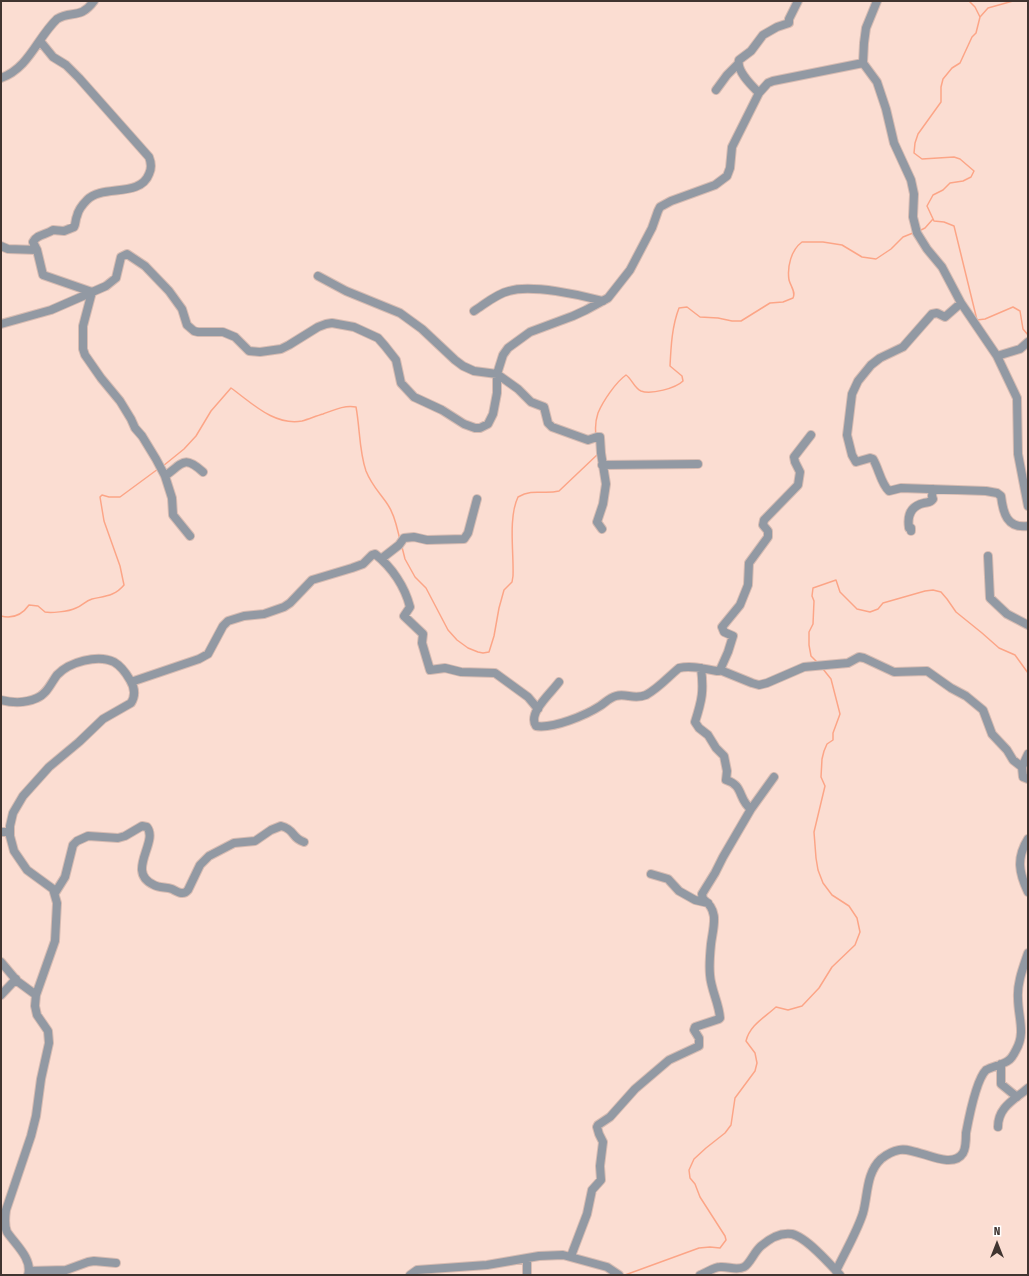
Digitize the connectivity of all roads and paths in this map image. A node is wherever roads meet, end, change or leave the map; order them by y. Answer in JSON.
{"nodes":[{"id":1,"x":94,"y":1,"type":"edge"},
{"id":2,"x":798,"y":1,"type":"edge"},
{"id":3,"x":877,"y":1,"type":"edge"},
{"id":4,"x":40,"y":41,"type":"junction"},
{"id":5,"x":863,"y":63,"type":"junction"},
{"id":6,"x":738,"y":64,"type":"junction"},
{"id":7,"x":1,"y":78,"type":"edge"},
{"id":8,"x":716,"y":90,"type":"dead end"},
{"id":9,"x":759,"y":93,"type":"junction"},
{"id":10,"x":1,"y":246,"type":"edge"},
{"id":11,"x":37,"y":250,"type":"junction"},
{"id":12,"x":318,"y":276,"type":"dead end"},
{"id":13,"x":92,"y":292,"type":"junction"},
{"id":14,"x":604,"y":301,"type":"junction"},
{"id":15,"x":961,"y":303,"type":"junction"},
{"id":16,"x":474,"y":311,"type":"dead end"},
{"id":17,"x":1,"y":324,"type":"edge"},
{"id":18,"x":1027,"y":343,"type":"edge"},
{"id":19,"x":997,"y":356,"type":"junction"},
{"id":20,"x":497,"y":374,"type":"junction"},
{"id":21,"x":811,"y":435,"type":"dead end"},
{"id":22,"x":698,"y":464,"type":"dead end"},
{"id":23,"x":602,"y":465,"type":"junction"},
{"id":24,"x":203,"y":472,"type":"dead end"},
{"id":25,"x":165,"y":476,"type":"junction"},
{"id":26,"x":933,"y":489,"type":"junction"},
{"id":27,"x":477,"y":499,"type":"dead end"},
{"id":28,"x":1028,"y":506,"type":"edge"},
{"id":29,"x":1028,"y":526,"type":"edge"},
{"id":30,"x":602,"y":529,"type":"dead end"},
{"id":31,"x":911,"y":531,"type":"dead end"},
{"id":32,"x":190,"y":536,"type":"dead end"},
{"id":33,"x":988,"y":556,"type":"dead end"},
{"id":34,"x":381,"y":559,"type":"junction"},
{"id":35,"x":1028,"y":625,"type":"edge"},
{"id":36,"x":701,"y":668,"type":"junction"},
{"id":37,"x":720,"y":670,"type":"junction"},
{"id":38,"x":131,"y":682,"type":"junction"},
{"id":39,"x":559,"y":682,"type":"dead end"},
{"id":40,"x":1,"y":700,"type":"edge"},
{"id":41,"x":538,"y":709,"type":"junction"},
{"id":42,"x":1028,"y":754,"type":"edge"},
{"id":43,"x":1022,"y":767,"type":"junction"},
{"id":44,"x":774,"y":777,"type":"dead end"},
{"id":45,"x":1028,"y":780,"type":"edge"},
{"id":46,"x":751,"y":809,"type":"junction"},
{"id":47,"x":1,"y":832,"type":"edge"},
{"id":48,"x":10,"y":832,"type":"junction"},
{"id":49,"x":1028,"y":839,"type":"edge"},
{"id":50,"x":304,"y":842,"type":"dead end"},
{"id":51,"x":651,"y":874,"type":"dead end"},
{"id":52,"x":1028,"y":892,"type":"edge"},
{"id":53,"x":55,"y":893,"type":"junction"},
{"id":54,"x":708,"y":903,"type":"junction"},
{"id":55,"x":1028,"y":953,"type":"edge"},
{"id":56,"x":1,"y":962,"type":"edge"},
{"id":57,"x":16,"y":979,"type":"junction"},
{"id":58,"x":36,"y":994,"type":"junction"},
{"id":59,"x":1,"y":995,"type":"edge"},
{"id":60,"x":1001,"y":1064,"type":"junction"},
{"id":61,"x":1028,"y":1088,"type":"edge"},
{"id":62,"x":1017,"y":1097,"type":"junction"},
{"id":63,"x":998,"y":1127,"type":"dead end"},
{"id":64,"x":571,"y":1256,"type":"junction"},
{"id":65,"x":527,"y":1259,"type":"junction"},
{"id":66,"x":116,"y":1262,"type":"dead end"},
{"id":67,"x":749,"y":1264,"type":"junction"},
{"id":68,"x":28,"y":1273,"type":"edge"},
{"id":69,"x":838,"y":1273,"type":"edge"},
{"id":70,"x":618,"y":1274,"type":"edge"},
{"id":71,"x":410,"y":1275,"type":"edge"},
{"id":72,"x":527,"y":1275,"type":"edge"},
{"id":73,"x":700,"y":1275,"type":"edge"},
{"id":74,"x":747,"y":1275,"type":"edge"}],
"edges":[{"from":1,"to":4,"type":"street"},
{"from":2,"to":6,"type":"street"},
{"from":3,"to":5,"type":"street"},
{"from":4,"to":7,"type":"street"},
{"from":4,"to":11,"type":"street"},
{"from":5,"to":9,"type":"street"},
{"from":5,"to":15,"type":"street"},
{"from":6,"to":8,"type":"street"},
{"from":6,"to":9,"type":"street"},
{"from":9,"to":14,"type":"street"},
{"from":10,"to":11,"type":"street"},
{"from":11,"to":13,"type":"street"},
{"from":12,"to":20,"type":"street"},
{"from":13,"to":17,"type":"street"},
{"from":13,"to":20,"type":"street"},
{"from":13,"to":25,"type":"street"},
{"from":14,"to":16,"type":"street"},
{"from":14,"to":20,"type":"street"},
{"from":15,"to":19,"type":"street"},
{"from":15,"to":26,"type":"street"},
{"from":18,"to":19,"type":"street"},
{"from":19,"to":28,"type":"street"},
{"from":20,"to":23,"type":"street"},
{"from":21,"to":37,"type":"street"},
{"from":22,"to":23,"type":"street"},
{"from":23,"to":30,"type":"street"},
{"from":24,"to":25,"type":"street"},
{"from":25,"to":32,"type":"street"},
{"from":26,"to":29,"type":"street"},
{"from":26,"to":31,"type":"street"},
{"from":27,"to":34,"type":"street"},
{"from":33,"to":35,"type":"street"},
{"from":34,"to":38,"type":"street"},
{"from":34,"to":41,"type":"street"},
{"from":36,"to":37,"type":"street"},
{"from":36,"to":41,"type":"street"},
{"from":36,"to":46,"type":"street"},
{"from":37,"to":43,"type":"street"},
{"from":38,"to":40,"type":"street"},
{"from":38,"to":48,"type":"street"},
{"from":39,"to":41,"type":"street"},
{"from":42,"to":43,"type":"street"},
{"from":43,"to":45,"type":"street"},
{"from":44,"to":46,"type":"street"},
{"from":46,"to":54,"type":"street"},
{"from":47,"to":48,"type":"street"},
{"from":48,"to":53,"type":"street"},
{"from":49,"to":52,"type":"street"},
{"from":50,"to":53,"type":"street"},
{"from":51,"to":54,"type":"street"},
{"from":53,"to":58,"type":"street"},
{"from":54,"to":64,"type":"street"},
{"from":55,"to":60,"type":"street"},
{"from":56,"to":57,"type":"street"},
{"from":57,"to":58,"type":"street"},
{"from":57,"to":59,"type":"street"},
{"from":58,"to":68,"type":"street"},
{"from":60,"to":62,"type":"street"},
{"from":60,"to":69,"type":"street"},
{"from":61,"to":62,"type":"street"},
{"from":62,"to":63,"type":"street"},
{"from":64,"to":65,"type":"street"},
{"from":64,"to":70,"type":"street"},
{"from":65,"to":71,"type":"street"},
{"from":65,"to":72,"type":"street"},
{"from":66,"to":68,"type":"street"},
{"from":67,"to":69,"type":"street"},
{"from":67,"to":73,"type":"street"},
{"from":67,"to":74,"type":"street"}]}
